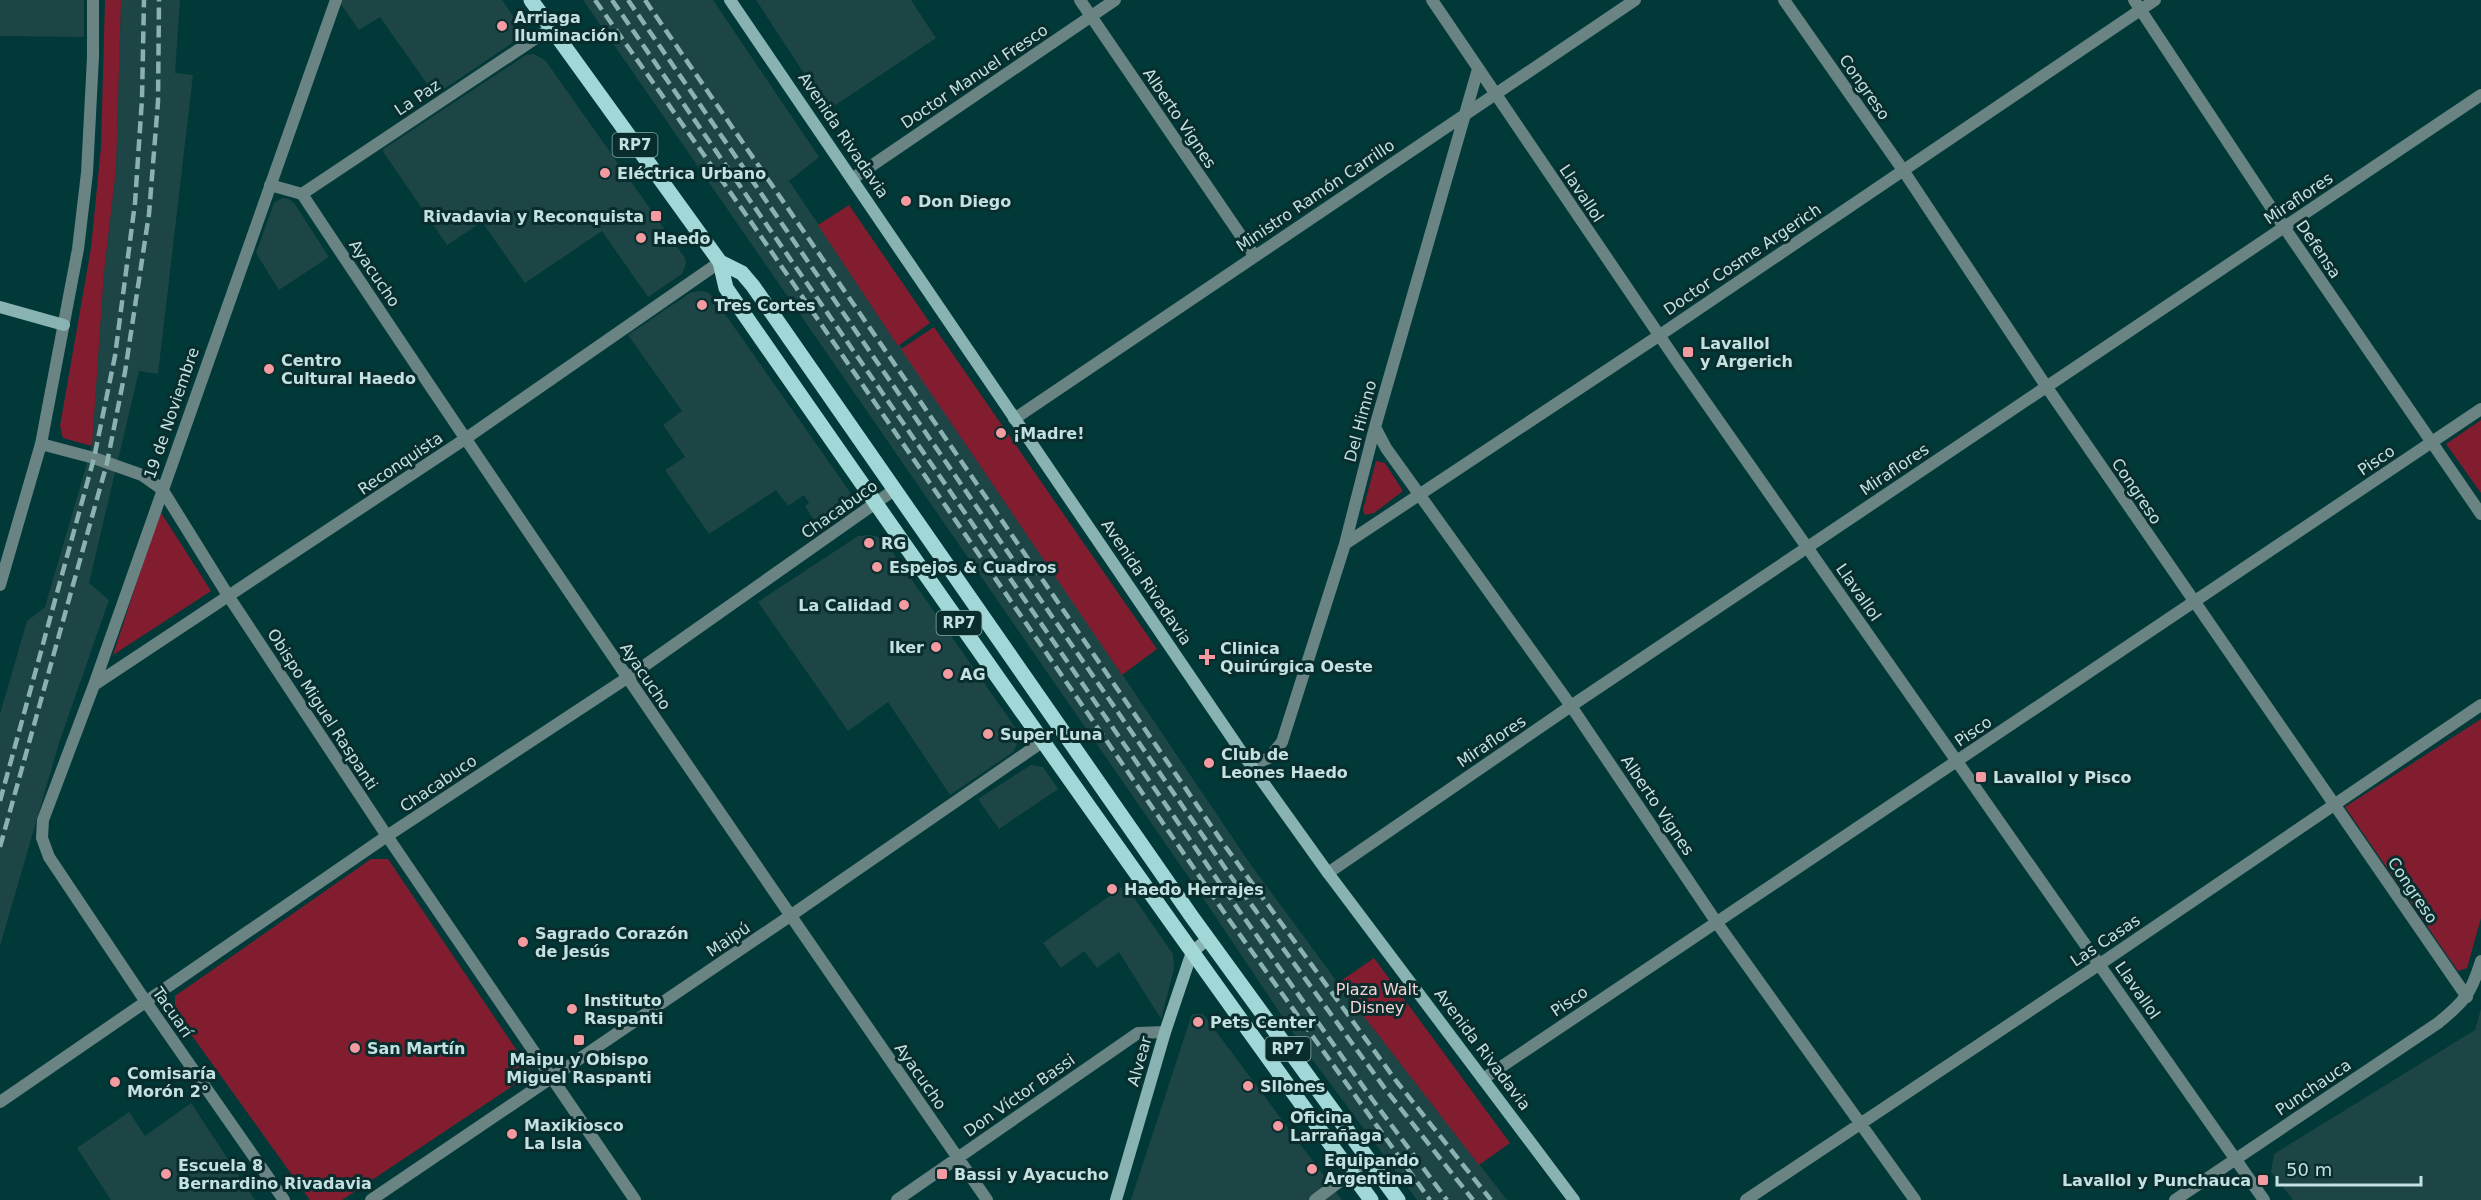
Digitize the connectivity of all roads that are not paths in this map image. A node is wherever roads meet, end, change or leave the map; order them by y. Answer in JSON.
{"nodes":[{"id":1,"x":93,"y":0,"type":"edge"},
{"id":2,"x":336,"y":0,"type":"edge"},
{"id":3,"x":531,"y":0,"type":"edge"},
{"id":4,"x":730,"y":0,"type":"edge"},
{"id":5,"x":1080,"y":0,"type":"edge"},
{"id":6,"x":1114,"y":0,"type":"edge"},
{"id":7,"x":1432,"y":0,"type":"edge"},
{"id":8,"x":1635,"y":0,"type":"edge"},
{"id":9,"x":1784,"y":0,"type":"edge"},
{"id":10,"x":2156,"y":0,"type":"edge"},
{"id":11,"x":2137,"y":5,"type":"edge"},
{"id":12,"x":1091,"y":16,"type":"junction"},
{"id":13,"x":551,"y":28,"type":"junction"},
{"id":14,"x":1478,"y":69,"type":"junction"},
{"id":15,"x":1494,"y":93,"type":"junction"},
{"id":16,"x":2481,"y":95,"type":"edge"},
{"id":17,"x":1465,"y":113,"type":"junction"},
{"id":18,"x":1903,"y":170,"type":"junction"},
{"id":19,"x":852,"y":178,"type":"junction"},
{"id":20,"x":270,"y":185,"type":"junction"},
{"id":21,"x":302,"y":194,"type":"junction"},
{"id":22,"x":2284,"y":227,"type":"junction"},
{"id":23,"x":1254,"y":255,"type":"junction"},
{"id":24,"x":720,"y":262,"type":"junction"},
{"id":25,"x":0,"y":307,"type":"edge"},
{"id":26,"x":64,"y":325,"type":"junction"},
{"id":27,"x":1660,"y":335,"type":"junction"},
{"id":28,"x":2046,"y":386,"type":"junction"},
{"id":29,"x":2481,"y":409,"type":"edge"},
{"id":30,"x":1014,"y":419,"type":"junction"},
{"id":31,"x":1375,"y":427,"type":"junction"},
{"id":32,"x":465,"y":439,"type":"junction"},
{"id":33,"x":2432,"y":442,"type":"junction"},
{"id":34,"x":41,"y":444,"type":"junction"},
{"id":35,"x":162,"y":489,"type":"junction"},
{"id":36,"x":894,"y":490,"type":"junction"},
{"id":37,"x":1419,"y":494,"type":"junction"},
{"id":38,"x":876,"y":504,"type":"junction"},
{"id":39,"x":2481,"y":514,"type":"edge"},
{"id":40,"x":1345,"y":544,"type":"junction"},
{"id":41,"x":1808,"y":548,"type":"junction"},
{"id":42,"x":0,"y":585,"type":"edge"},
{"id":43,"x":229,"y":597,"type":"junction"},
{"id":44,"x":2194,"y":603,"type":"junction"},
{"id":45,"x":627,"y":678,"type":"junction"},
{"id":46,"x":94,"y":685,"type":"junction"},
{"id":47,"x":2481,"y":705,"type":"edge"},
{"id":48,"x":1571,"y":706,"type":"junction"},
{"id":49,"x":1042,"y":742,"type":"junction"},
{"id":50,"x":1958,"y":761,"type":"junction"},
{"id":51,"x":1251,"y":765,"type":"junction"},
{"id":52,"x":2334,"y":804,"type":"junction"},
{"id":53,"x":387,"y":836,"type":"junction"},
{"id":54,"x":42,"y":838,"type":"joint"},
{"id":55,"x":1328,"y":873,"type":"junction"},
{"id":56,"x":790,"y":916,"type":"junction"},
{"id":57,"x":1717,"y":923,"type":"junction"},
{"id":58,"x":1208,"y":939,"type":"junction"},
{"id":59,"x":1192,"y":952,"type":"junction"},
{"id":60,"x":2481,"y":961,"type":"edge"},
{"id":61,"x":2100,"y":964,"type":"junction"},
{"id":62,"x":2467,"y":997,"type":"junction"},
{"id":63,"x":146,"y":1002,"type":"junction"},
{"id":64,"x":1165,"y":1032,"type":"junction"},
{"id":65,"x":552,"y":1078,"type":"junction"},
{"id":66,"x":1483,"y":1079,"type":"junction"},
{"id":67,"x":0,"y":1102,"type":"edge"},
{"id":68,"x":1861,"y":1123,"type":"junction"},
{"id":69,"x":958,"y":1158,"type":"junction"},
{"id":70,"x":2236,"y":1159,"type":"junction"},
{"id":71,"x":1368,"y":1160,"type":"junction"},
{"id":72,"x":1351,"y":1172,"type":"junction"},
{"id":73,"x":284,"y":1200,"type":"edge"},
{"id":74,"x":371,"y":1200,"type":"edge"},
{"id":75,"x":635,"y":1200,"type":"edge"},
{"id":76,"x":897,"y":1200,"type":"edge"},
{"id":77,"x":987,"y":1200,"type":"edge"},
{"id":78,"x":1116,"y":1200,"type":"edge"},
{"id":79,"x":1315,"y":1200,"type":"edge"},
{"id":80,"x":1371,"y":1200,"type":"edge"},
{"id":81,"x":1398,"y":1200,"type":"edge"},
{"id":82,"x":1574,"y":1200,"type":"edge"},
{"id":83,"x":1746,"y":1200,"type":"edge"},
{"id":84,"x":1915,"y":1200,"type":"edge"},
{"id":85,"x":2175,"y":1200,"type":"edge"},
{"id":86,"x":2264,"y":1200,"type":"edge"}],
"edges":[{"from":1,"to":26,"type":"street"},
{"from":2,"to":20,"type":"street","name":"19 de Noviembre"},
{"from":3,"to":13,"type":"main road","number":"RP7"},
{"from":4,"to":19,"type":"street","name":"Avenida Rivadavia"},
{"from":5,"to":12,"type":"street","name":"Alberto Vignes"},
{"from":6,"to":12,"type":"street","name":"Doctor Manuel Fresco"},
{"from":7,"to":14,"type":"street","name":"Llavallol"},
{"from":8,"to":15,"type":"street","name":"Ministro Ramón Carrillo"},
{"from":9,"to":18,"type":"street","name":"Congreso"},
{"from":10,"to":11,"type":"street","name":"Doctor Cosme Argerich"},
{"from":11,"to":18,"type":"street","name":"Doctor Cosme Argerich"},
{"from":11,"to":22,"type":"street","name":"Defensa"},
{"from":12,"to":19,"type":"street","name":"Doctor Manuel Fresco"},
{"from":12,"to":23,"type":"street","name":"Alberto Vignes"},
{"from":13,"to":21,"type":"street","name":"La Paz"},
{"from":13,"to":24,"type":"main road","number":"RP7"},
{"from":14,"to":15,"type":"street","name":"Llavallol"},
{"from":14,"to":17,"type":"street","name":"Del Himno"},
{"from":15,"to":17,"type":"street","name":"Ministro Ramón Carrillo"},
{"from":15,"to":27,"type":"street","name":"Llavallol"},
{"from":16,"to":22,"type":"street","name":"Miraflores"},
{"from":17,"to":23,"type":"street","name":"Ministro Ramón Carrillo"},
{"from":17,"to":31,"type":"street","name":"Del Himno"},
{"from":18,"to":27,"type":"street","name":"Doctor Cosme Argerich"},
{"from":18,"to":28,"type":"street","name":"Congreso"},
{"from":19,"to":30,"type":"street","name":"Avenida Rivadavia"},
{"from":20,"to":21,"type":"street"},
{"from":20,"to":35,"type":"street","name":"19 de Noviembre"},
{"from":21,"to":32,"type":"street","name":"Ayacucho"},
{"from":22,"to":28,"type":"street","name":"Miraflores"},
{"from":22,"to":33,"type":"street","name":"Defensa"},
{"from":23,"to":30,"type":"street","name":"Ministro Ramón Carrillo"},
{"from":24,"to":32,"type":"street","name":"Reconquista"},
{"from":24,"to":36,"type":"main road","number":"RP7"},
{"from":24,"to":38,"type":"main road","number":"RP7"},
{"from":25,"to":26,"type":"street"},
{"from":26,"to":34,"type":"street"},
{"from":27,"to":37,"type":"street","name":"Doctor Cosme Argerich"},
{"from":27,"to":41,"type":"street","name":"Llavallol"},
{"from":28,"to":41,"type":"street","name":"Miraflores"},
{"from":28,"to":44,"type":"street","name":"Congreso"},
{"from":29,"to":33,"type":"street","name":"Pisco"},
{"from":30,"to":51,"type":"street","name":"Avenida Rivadavia"},
{"from":31,"to":37,"type":"street","name":"Alberto Vignes"},
{"from":31,"to":40,"type":"street","name":"Del Himno"},
{"from":32,"to":43,"type":"street","name":"Reconquista"},
{"from":32,"to":45,"type":"street","name":"Ayacucho"},
{"from":33,"to":39,"type":"street","name":"Defensa"},
{"from":33,"to":44,"type":"street","name":"Pisco"},
{"from":34,"to":35,"type":"street","name":"Obispo Miguel Raspanti"},
{"from":34,"to":42,"type":"street"},
{"from":35,"to":43,"type":"street","name":"Obispo Miguel Raspanti"},
{"from":35,"to":46,"type":"street","name":"19 de Noviembre"},
{"from":36,"to":38,"type":"street","name":"Chacabuco"},
{"from":36,"to":58,"type":"main road","number":"RP7"},
{"from":37,"to":40,"type":"street","name":"Doctor Cosme Argerich"},
{"from":37,"to":48,"type":"street","name":"Alberto Vignes"},
{"from":38,"to":45,"type":"street","name":"Chacabuco"},
{"from":38,"to":49,"type":"main road","number":"RP7"},
{"from":40,"to":51,"type":"street","name":"Del Himno"},
{"from":41,"to":48,"type":"street","name":"Miraflores"},
{"from":41,"to":50,"type":"street","name":"Llavallol"},
{"from":43,"to":46,"type":"street","name":"Reconquista"},
{"from":43,"to":53,"type":"street","name":"Obispo Miguel Raspanti"},
{"from":44,"to":50,"type":"street","name":"Pisco"},
{"from":44,"to":52,"type":"street","name":"Congreso"},
{"from":45,"to":53,"type":"street","name":"Chacabuco"},
{"from":45,"to":56,"type":"street","name":"Ayacucho"},
{"from":46,"to":54,"type":"street","name":"19 de Noviembre"},
{"from":47,"to":52,"type":"street","name":"Las Casas"},
{"from":48,"to":55,"type":"street","name":"Miraflores"},
{"from":48,"to":57,"type":"street","name":"Alberto Vignes"},
{"from":49,"to":56,"type":"street","name":"Maipú"},
{"from":49,"to":59,"type":"main road","number":"RP7"},
{"from":50,"to":57,"type":"street","name":"Pisco"},
{"from":50,"to":61,"type":"street","name":"Llavallol"},
{"from":51,"to":55,"type":"street","name":"Avenida Rivadavia"},
{"from":52,"to":61,"type":"street","name":"Las Casas"},
{"from":52,"to":62,"type":"street","name":"Congreso"},
{"from":53,"to":63,"type":"street","name":"Chacabuco"},
{"from":53,"to":65,"type":"street","name":"Obispo Miguel Raspanti"},
{"from":54,"to":63,"type":"street","name":"Tacuarí"},
{"from":55,"to":66,"type":"street","name":"Avenida Rivadavia"},
{"from":56,"to":65,"type":"street","name":"Maipú"},
{"from":56,"to":69,"type":"street","name":"Ayacucho"},
{"from":57,"to":66,"type":"street","name":"Pisco"},
{"from":57,"to":68,"type":"street","name":"Alberto Vignes"},
{"from":58,"to":59,"type":"street"},
{"from":58,"to":71,"type":"main road","number":"RP7"},
{"from":59,"to":64,"type":"street","name":"Alvear"},
{"from":59,"to":72,"type":"main road","number":"RP7"},
{"from":60,"to":62,"type":"street"},
{"from":61,"to":68,"type":"street","name":"Las Casas"},
{"from":61,"to":70,"type":"street","name":"Llavallol"},
{"from":62,"to":70,"type":"street","name":"Punchauca"},
{"from":63,"to":67,"type":"street","name":"Chacabuco"},
{"from":63,"to":73,"type":"street","name":"Tacuarí"},
{"from":64,"to":69,"type":"street","name":"Don Víctor Bassi"},
{"from":64,"to":78,"type":"street","name":"Alvear"},
{"from":65,"to":74,"type":"street","name":"Maipú"},
{"from":65,"to":75,"type":"street","name":"Obispo Miguel Raspanti"},
{"from":66,"to":82,"type":"street","name":"Avenida Rivadavia"},
{"from":68,"to":83,"type":"street","name":"Las Casas"},
{"from":68,"to":84,"type":"street","name":"Alberto Vignes"},
{"from":69,"to":76,"type":"street","name":"Don Víctor Bassi"},
{"from":69,"to":77,"type":"street","name":"Ayacucho"},
{"from":70,"to":85,"type":"street","name":"Punchauca"},
{"from":70,"to":86,"type":"street","name":"Llavallol"},
{"from":71,"to":72,"type":"street"},
{"from":71,"to":81,"type":"main road","number":"RP7"},
{"from":72,"to":79,"type":"street"},
{"from":72,"to":80,"type":"main road","number":"RP7"}]}
